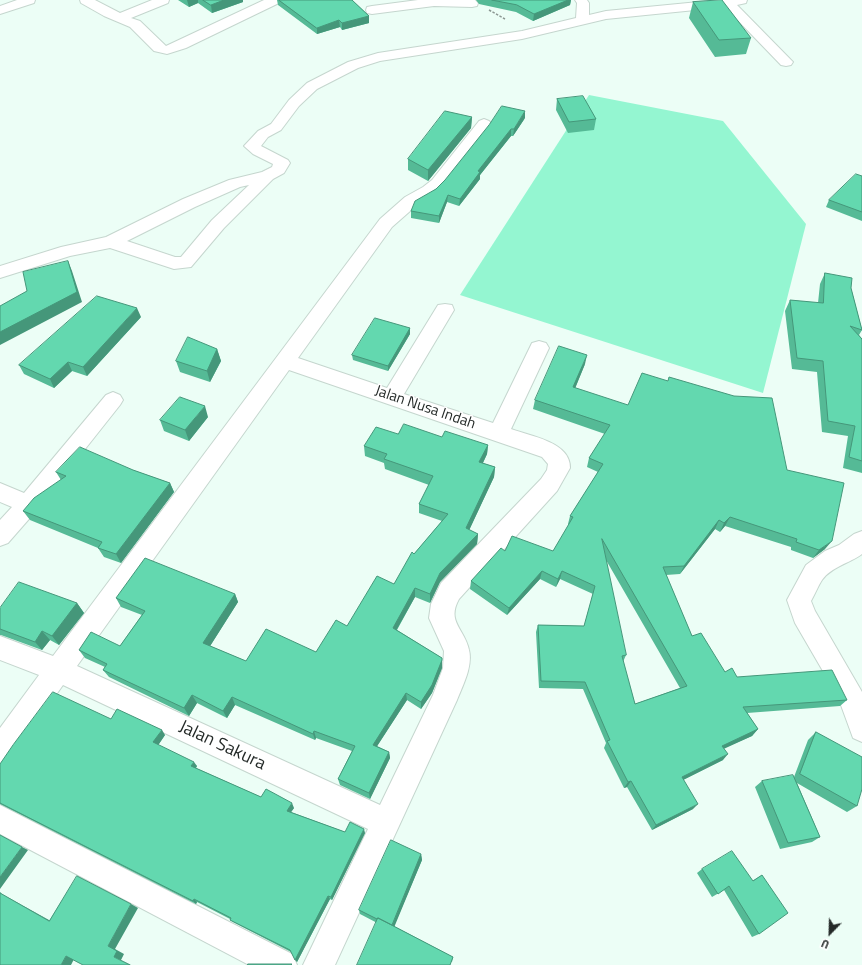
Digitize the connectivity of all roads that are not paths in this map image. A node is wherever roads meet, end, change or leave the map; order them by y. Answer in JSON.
{"nodes":[{"id":1,"x":29,"y":0,"type":"edge"},
{"id":2,"x":86,"y":0,"type":"edge"},
{"id":3,"x":163,"y":0,"type":"edge"},
{"id":4,"x":274,"y":0,"type":"edge"},
{"id":5,"x":581,"y":0,"type":"edge"},
{"id":6,"x":735,"y":2,"type":"edge"},
{"id":7,"x":472,"y":3,"type":"road end"},
{"id":8,"x":0,"y":10,"type":"edge"},
{"id":9,"x":372,"y":10,"type":"dead end"},
{"id":10,"x":121,"y":18,"type":"junction"},
{"id":11,"x":582,"y":20,"type":"junction"},
{"id":12,"x":786,"y":62,"type":"dead end"},
{"id":13,"x":484,"y":124,"type":"dead end"},
{"id":14,"x":267,"y":176,"type":"junction"},
{"id":15,"x":111,"y":242,"type":"junction"},
{"id":16,"x":0,"y":272,"type":"edge"},
{"id":17,"x":445,"y":310,"type":"dead end"},
{"id":18,"x":539,"y":348,"type":"dead end"},
{"id":19,"x":286,"y":361,"type":"junction"},
{"id":20,"x":392,"y":397,"type":"junction"},
{"id":21,"x":113,"y":400,"type":"dead end"},
{"id":22,"x":498,"y":434,"type":"junction"},
{"id":23,"x":0,"y":492,"type":"edge"},
{"id":24,"x":28,"y":504,"type":"junction"},
{"id":25,"x":0,"y":536,"type":"edge"},
{"id":26,"x":862,"y":541,"type":"edge"},
{"id":27,"x":0,"y":648,"type":"edge"},
{"id":28,"x":58,"y":670,"type":"junction"},
{"id":29,"x":862,"y":728,"type":"edge"},
{"id":30,"x":0,"y":750,"type":"edge"},
{"id":31,"x":0,"y":819,"type":"edge"},
{"id":32,"x":386,"y":822,"type":"junction"},
{"id":33,"x":281,"y":965,"type":"edge"},
{"id":34,"x":319,"y":965,"type":"edge"}],
"edges":[{"from":1,"to":8,"type":"street"},
{"from":2,"to":10,"type":"street"},
{"from":3,"to":10,"type":"street"},
{"from":4,"to":10,"type":"street"},
{"from":5,"to":11,"type":"street"},
{"from":6,"to":11,"type":"street"},
{"from":6,"to":12,"type":"street"},
{"from":7,"to":9,"type":"street"},
{"from":11,"to":14,"type":"street"},
{"from":13,"to":19,"type":"street"},
{"from":14,"to":15,"type":"street"},
{"from":14,"to":15,"type":"street"},
{"from":15,"to":16,"type":"street"},
{"from":17,"to":20,"type":"street"},
{"from":18,"to":22,"type":"street"},
{"from":19,"to":20,"type":"street","name":"Jalan Nusa Indah"},
{"from":19,"to":28,"type":"street"},
{"from":20,"to":22,"type":"street","name":"Jalan Nusa Indah"},
{"from":21,"to":24,"type":"street"},
{"from":22,"to":32,"type":"street","name":"Jalan Nusa Indah"},
{"from":23,"to":24,"type":"street"},
{"from":24,"to":25,"type":"street"},
{"from":26,"to":29,"type":"street"},
{"from":27,"to":28,"type":"street","name":"Jalan Sakura"},
{"from":28,"to":30,"type":"street"},
{"from":28,"to":32,"type":"street","name":"Jalan Sakura"},
{"from":31,"to":33,"type":"street"},
{"from":32,"to":34,"type":"street"}]}
